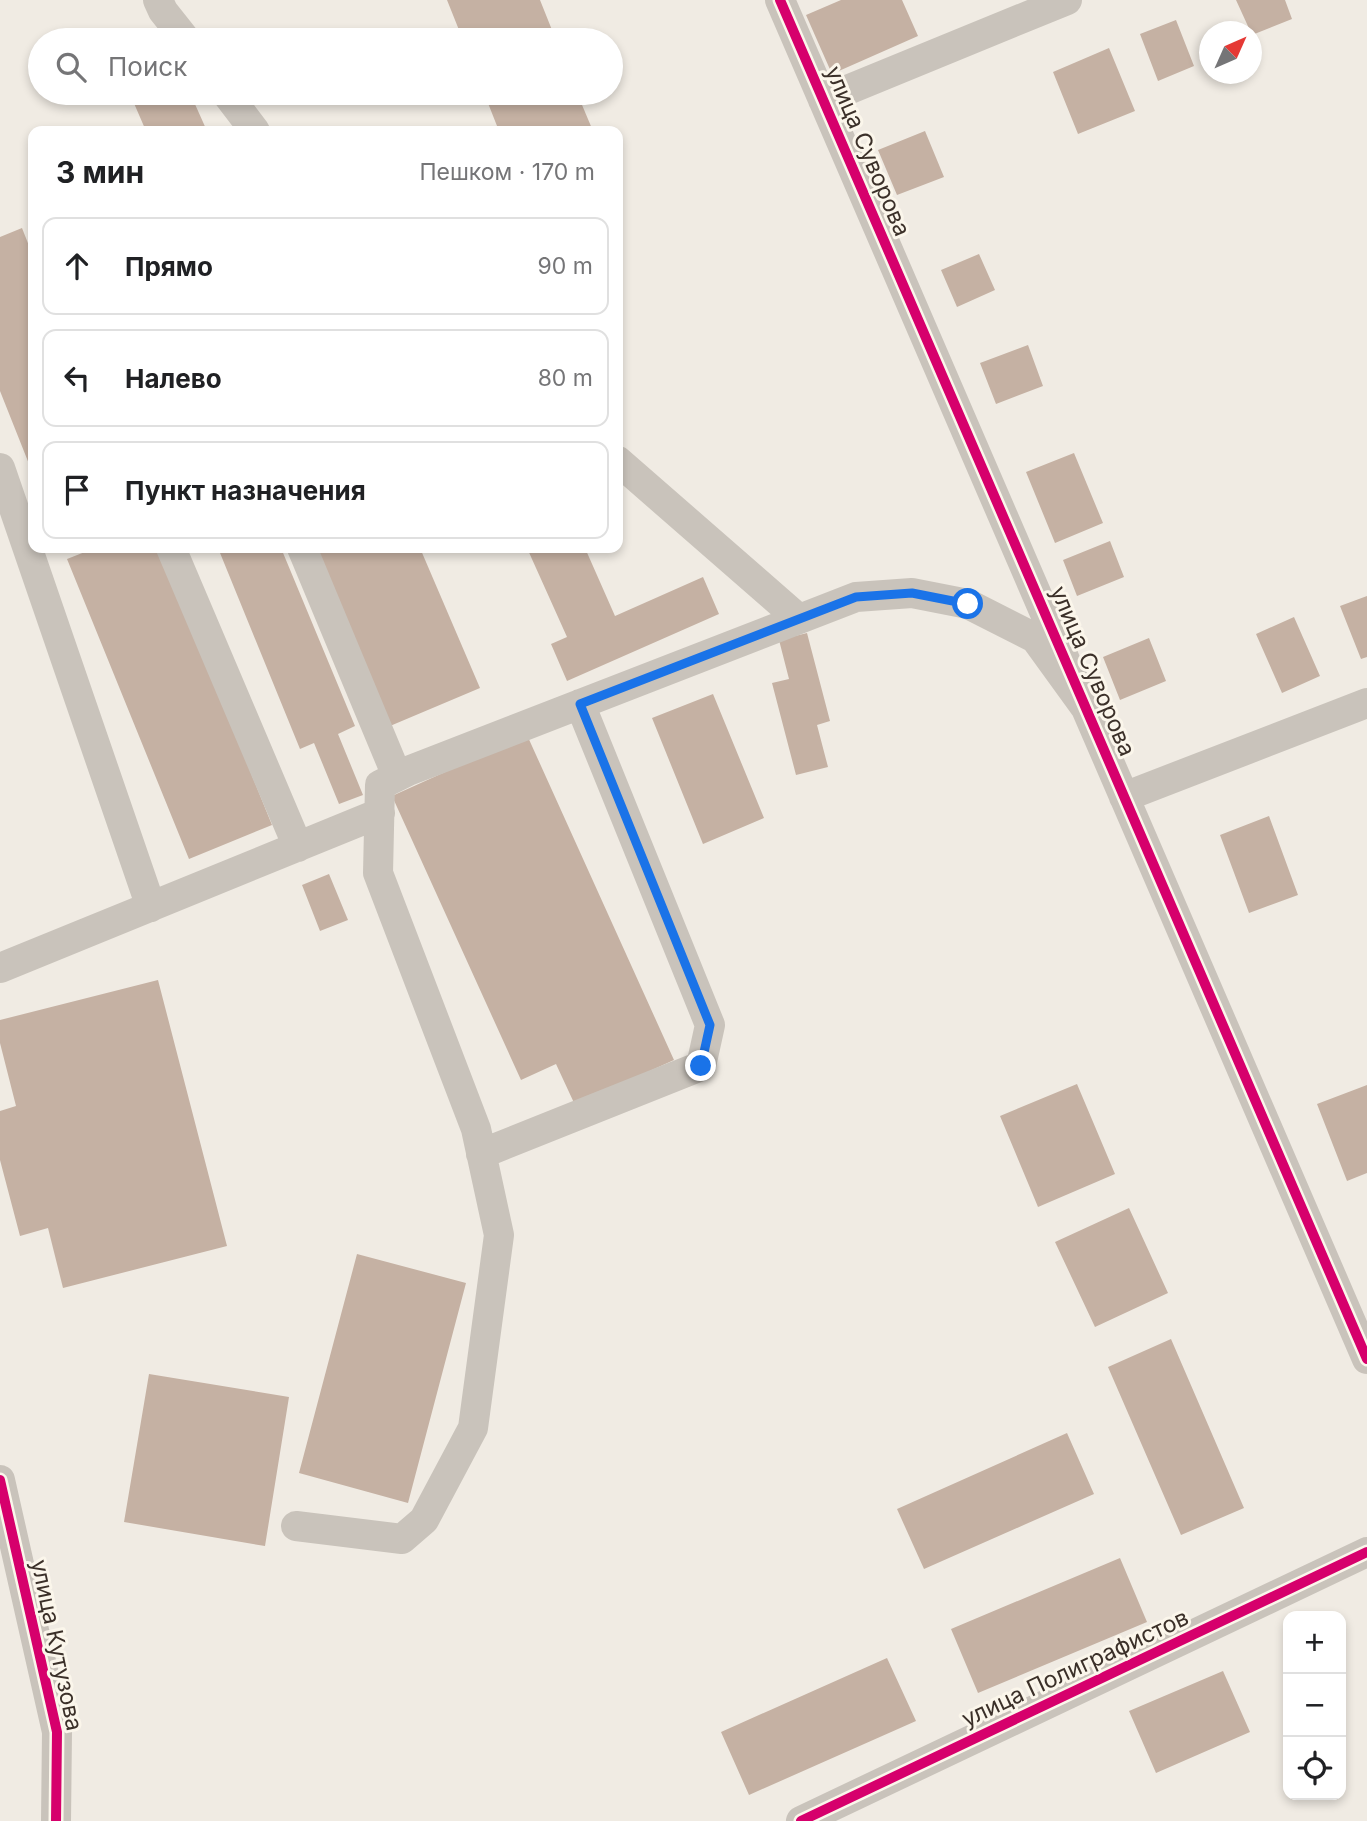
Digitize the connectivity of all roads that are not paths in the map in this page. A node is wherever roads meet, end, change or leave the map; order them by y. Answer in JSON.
{"nodes":[{"id":1,"x":158,"y":0,"type":"edge"},
{"id":2,"x":780,"y":0,"type":"edge"},
{"id":3,"x":1067,"y":0,"type":"edge"},
{"id":4,"x":177,"y":28,"type":"edge"},
{"id":5,"x":823,"y":100,"type":"junction"},
{"id":6,"x":235,"y":105,"type":"edge"},
{"id":7,"x":251,"y":126,"type":"edge"},
{"id":8,"x":623,"y":465,"type":"edge"},
{"id":9,"x":0,"y":468,"type":"edge"},
{"id":10,"x":28,"y":538,"type":"edge"},
{"id":11,"x":33,"y":553,"type":"edge"},
{"id":12,"x":173,"y":553,"type":"edge"},
{"id":13,"x":304,"y":553,"type":"edge"},
{"id":14,"x":799,"y":619,"type":"junction"},
{"id":15,"x":1367,"y":703,"type":"edge"},
{"id":16,"x":580,"y":704,"type":"junction"},
{"id":17,"x":1086,"y":707,"type":"junction"},
{"id":18,"x":397,"y":776,"type":"junction"},
{"id":19,"x":1124,"y":797,"type":"junction"},
{"id":20,"x":380,"y":813,"type":"junction"},
{"id":21,"x":298,"y":847,"type":"junction"},
{"id":22,"x":151,"y":907,"type":"junction"},
{"id":23,"x":0,"y":968,"type":"edge"},
{"id":24,"x":481,"y":1154,"type":"junction"},
{"id":25,"x":1367,"y":1359,"type":"edge"},
{"id":26,"x":0,"y":1480,"type":"edge"},
{"id":27,"x":296,"y":1526,"type":"dead end"},
{"id":28,"x":1367,"y":1552,"type":"edge"},
{"id":29,"x":56,"y":1821,"type":"edge"},
{"id":30,"x":801,"y":1821,"type":"edge"}],
"edges":[{"from":1,"to":4,"type":"street"},
{"from":2,"to":5,"type":"street","name":"улица Суворова"},
{"from":3,"to":5,"type":"street"},
{"from":5,"to":17,"type":"street","name":"улица Суворова"},
{"from":6,"to":7,"type":"street"},
{"from":8,"to":14,"type":"street"},
{"from":9,"to":10,"type":"street"},
{"from":11,"to":22,"type":"street"},
{"from":12,"to":21,"type":"street"},
{"from":13,"to":18,"type":"street"},
{"from":14,"to":16,"type":"street"},
{"from":14,"to":17,"type":"street"},
{"from":15,"to":19,"type":"street"},
{"from":16,"to":18,"type":"street"},
{"from":16,"to":24,"type":"street"},
{"from":17,"to":19,"type":"street","name":"улица Суворова"},
{"from":18,"to":20,"type":"street"},
{"from":19,"to":25,"type":"street","name":"улица Суворова"},
{"from":20,"to":21,"type":"street"},
{"from":20,"to":24,"type":"street"},
{"from":21,"to":22,"type":"street"},
{"from":22,"to":23,"type":"street"},
{"from":24,"to":27,"type":"street"},
{"from":26,"to":29,"type":"street","name":"улица Кутузова"},
{"from":28,"to":30,"type":"street","name":"улица Полиграфистов"}]}
